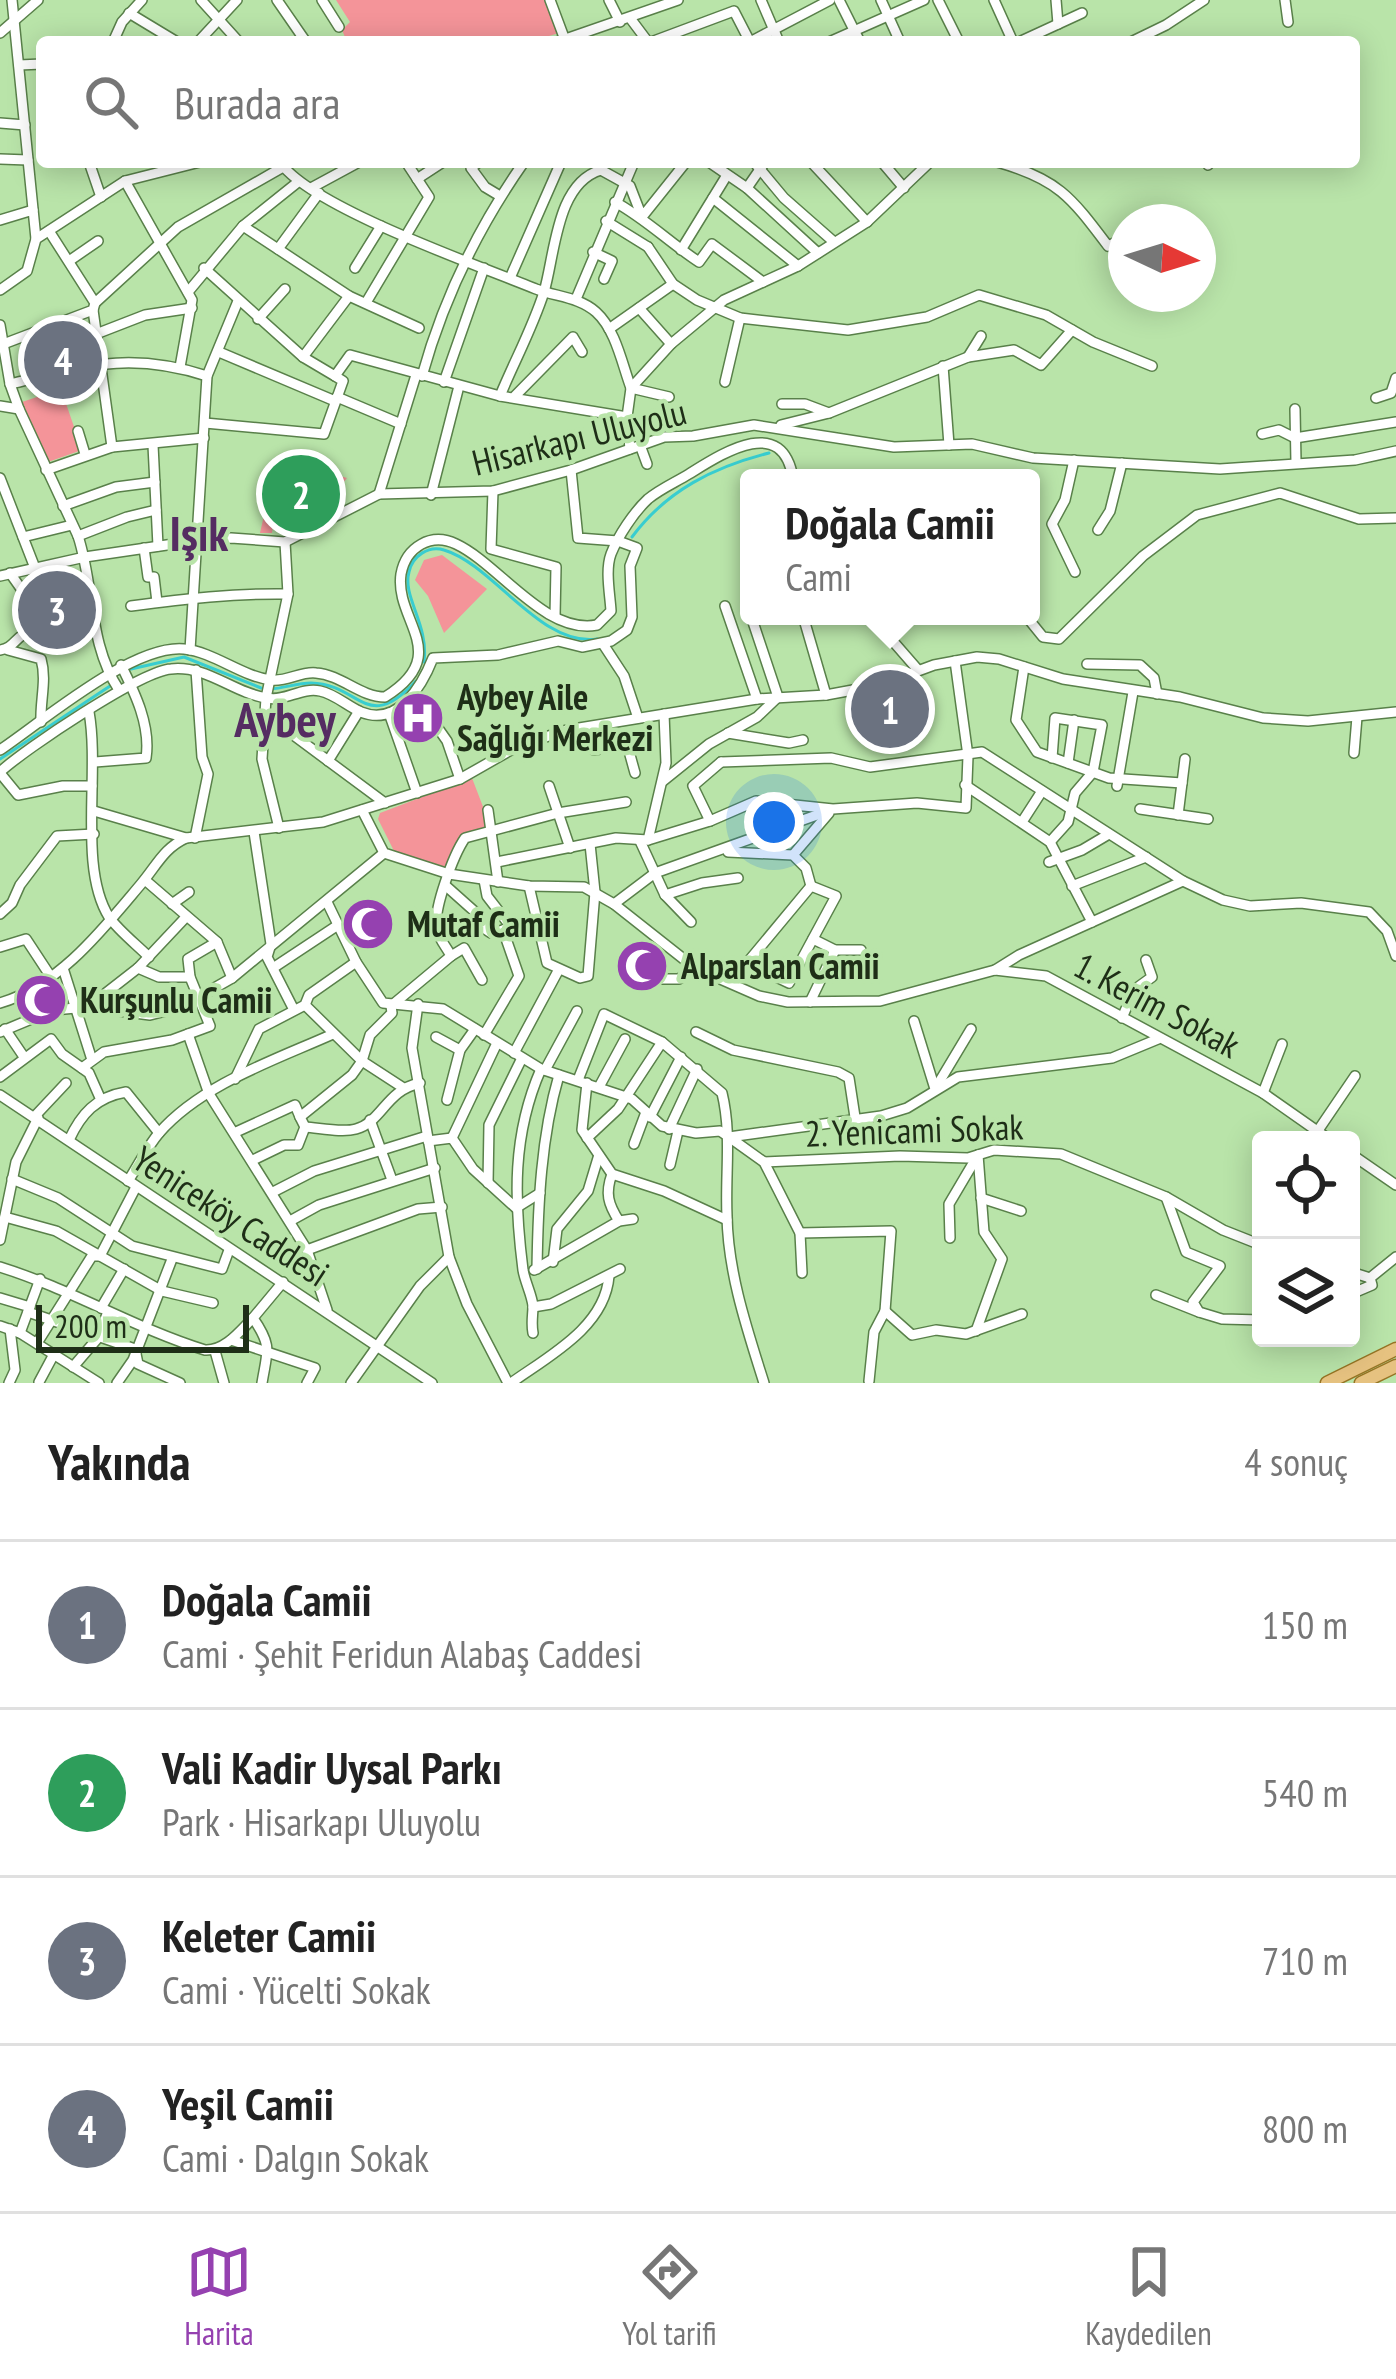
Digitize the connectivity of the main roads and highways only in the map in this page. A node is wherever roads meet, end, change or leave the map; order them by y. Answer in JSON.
{"nodes":[{"id":1,"x":1396,"y":1349,"type":"edge"},
{"id":2,"x":1396,"y":1366,"type":"edge"},
{"id":3,"x":1327,"y":1383,"type":"edge"},
{"id":4,"x":1361,"y":1383,"type":"edge"}],
"edges":[{"from":1,"to":3,"type":"main road"},
{"from":2,"to":4,"type":"main road"}]}
